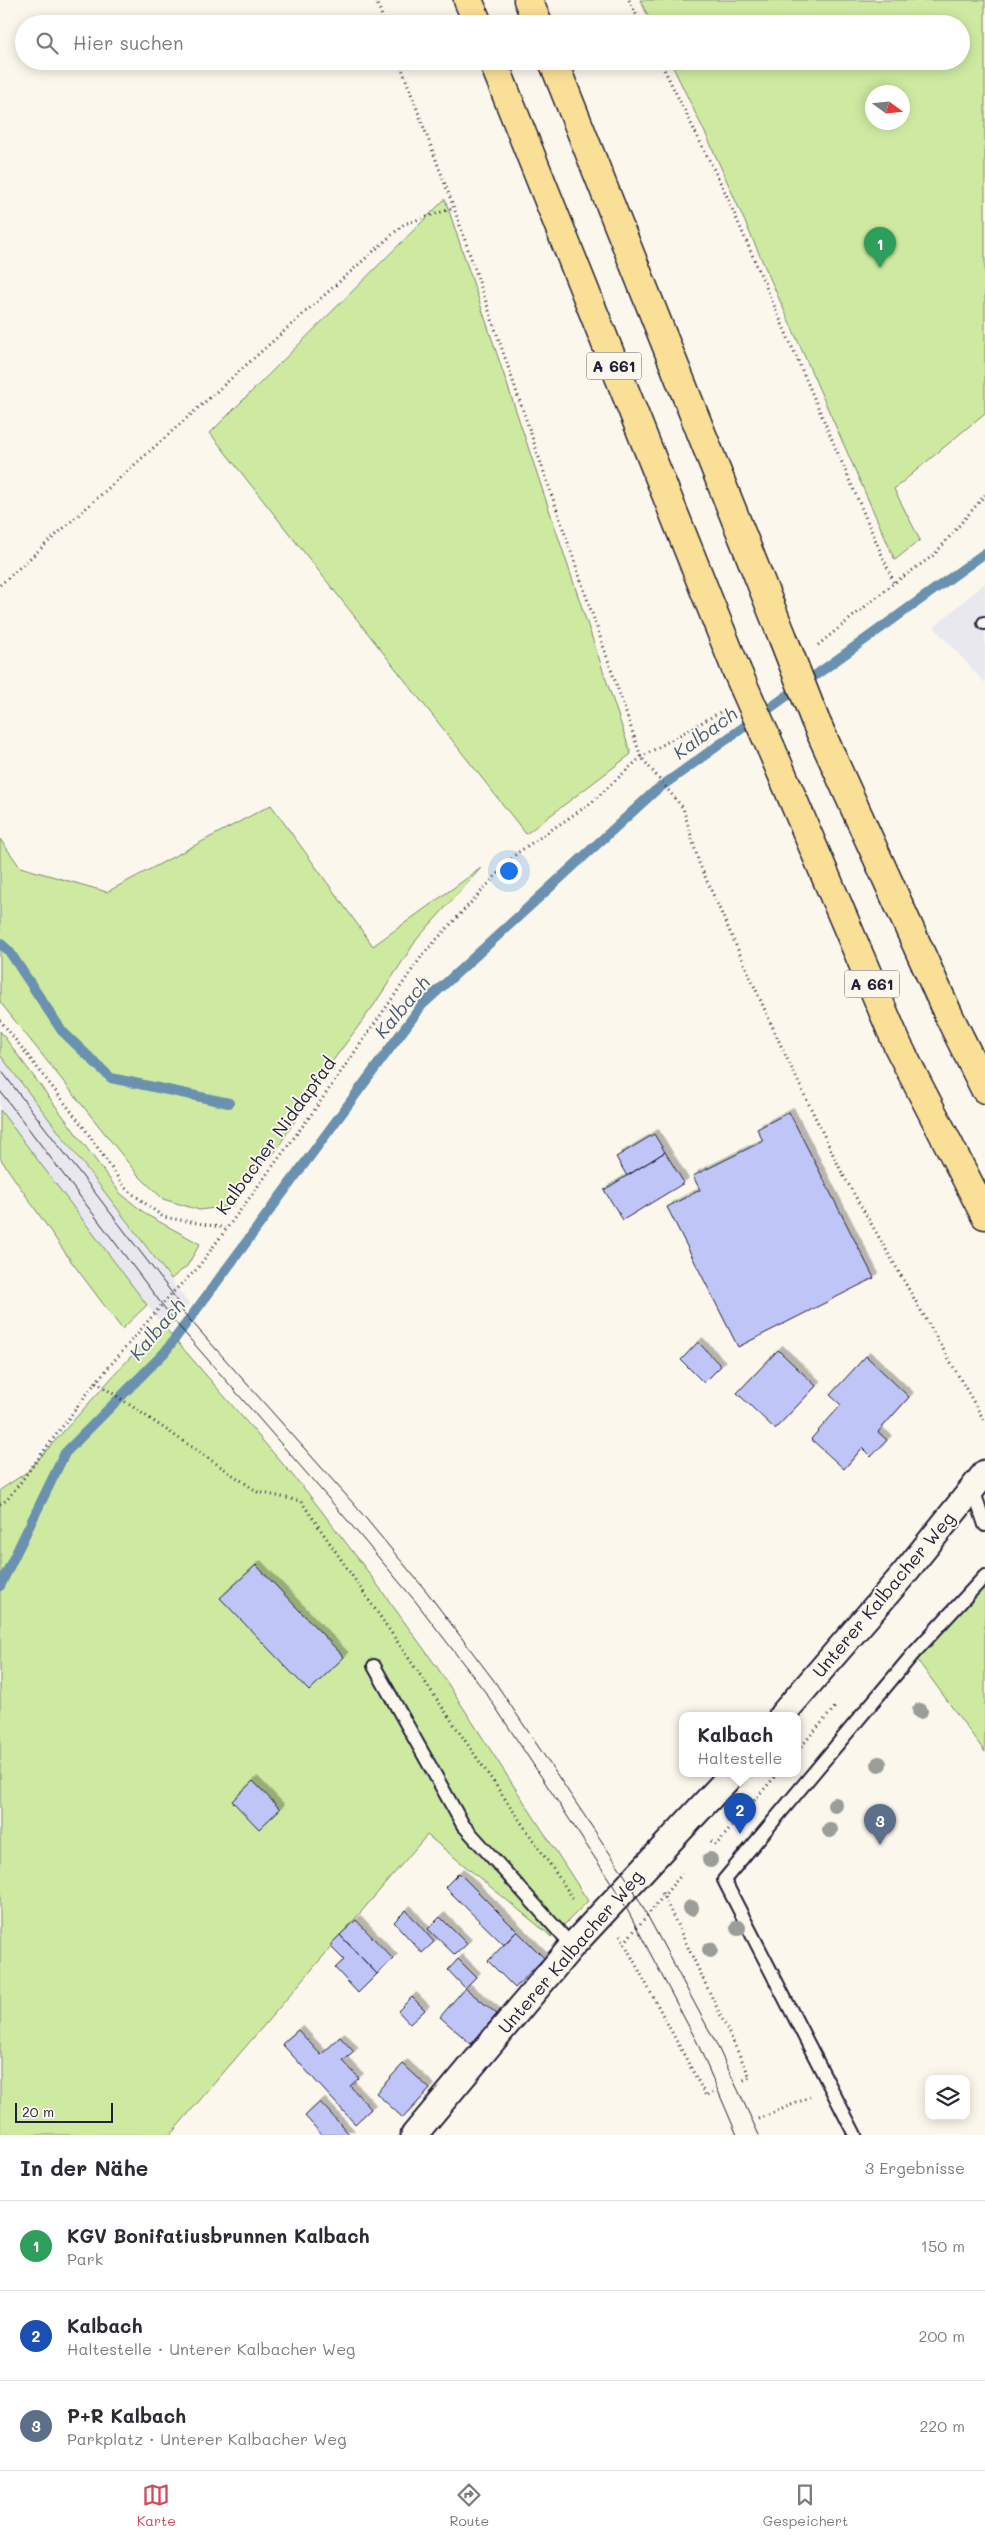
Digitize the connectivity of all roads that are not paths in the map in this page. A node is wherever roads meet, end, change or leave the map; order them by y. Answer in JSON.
{"nodes":[{"id":1,"x":468,"y":0,"type":"edge"},
{"id":2,"x":528,"y":0,"type":"edge"},
{"id":3,"x":474,"y":15,"type":"edge"},
{"id":4,"x":534,"y":15,"type":"edge"},
{"id":5,"x":497,"y":70,"type":"edge"},
{"id":6,"x":557,"y":70,"type":"edge"},
{"id":7,"x":985,"y":1090,"type":"edge"},
{"id":8,"x":985,"y":1215,"type":"edge"},
{"id":9,"x":979,"y":1481,"type":"edge"},
{"id":10,"x":985,"y":1525,"type":"edge"},
{"id":11,"x":985,"y":1576,"type":"edge"},
{"id":12,"x":374,"y":1666,"type":"dead end"},
{"id":13,"x":785,"y":1712,"type":"edge"},
{"id":14,"x":729,"y":1777,"type":"edge"},
{"id":15,"x":572,"y":1946,"type":"junction"},
{"id":16,"x":414,"y":2135,"type":"edge"},
{"id":17,"x":855,"y":2135,"type":"edge"}],
"edges":[{"from":1,"to":3,"type":"highway"},
{"from":2,"to":4,"type":"highway"},
{"from":5,"to":8,"type":"highway","number":"A 661","bridge":true},
{"from":6,"to":7,"type":"highway","number":"A 661","bridge":true},
{"from":9,"to":10,"type":"lane"},
{"from":9,"to":13,"type":"street","name":"Unterer Kalbacher Weg"},
{"from":11,"to":17,"type":"lane"},
{"from":12,"to":15,"type":"lane"},
{"from":14,"to":15,"type":"street","name":"Unterer Kalbacher Weg"},
{"from":15,"to":16,"type":"street","name":"Unterer Kalbacher Weg"}]}
